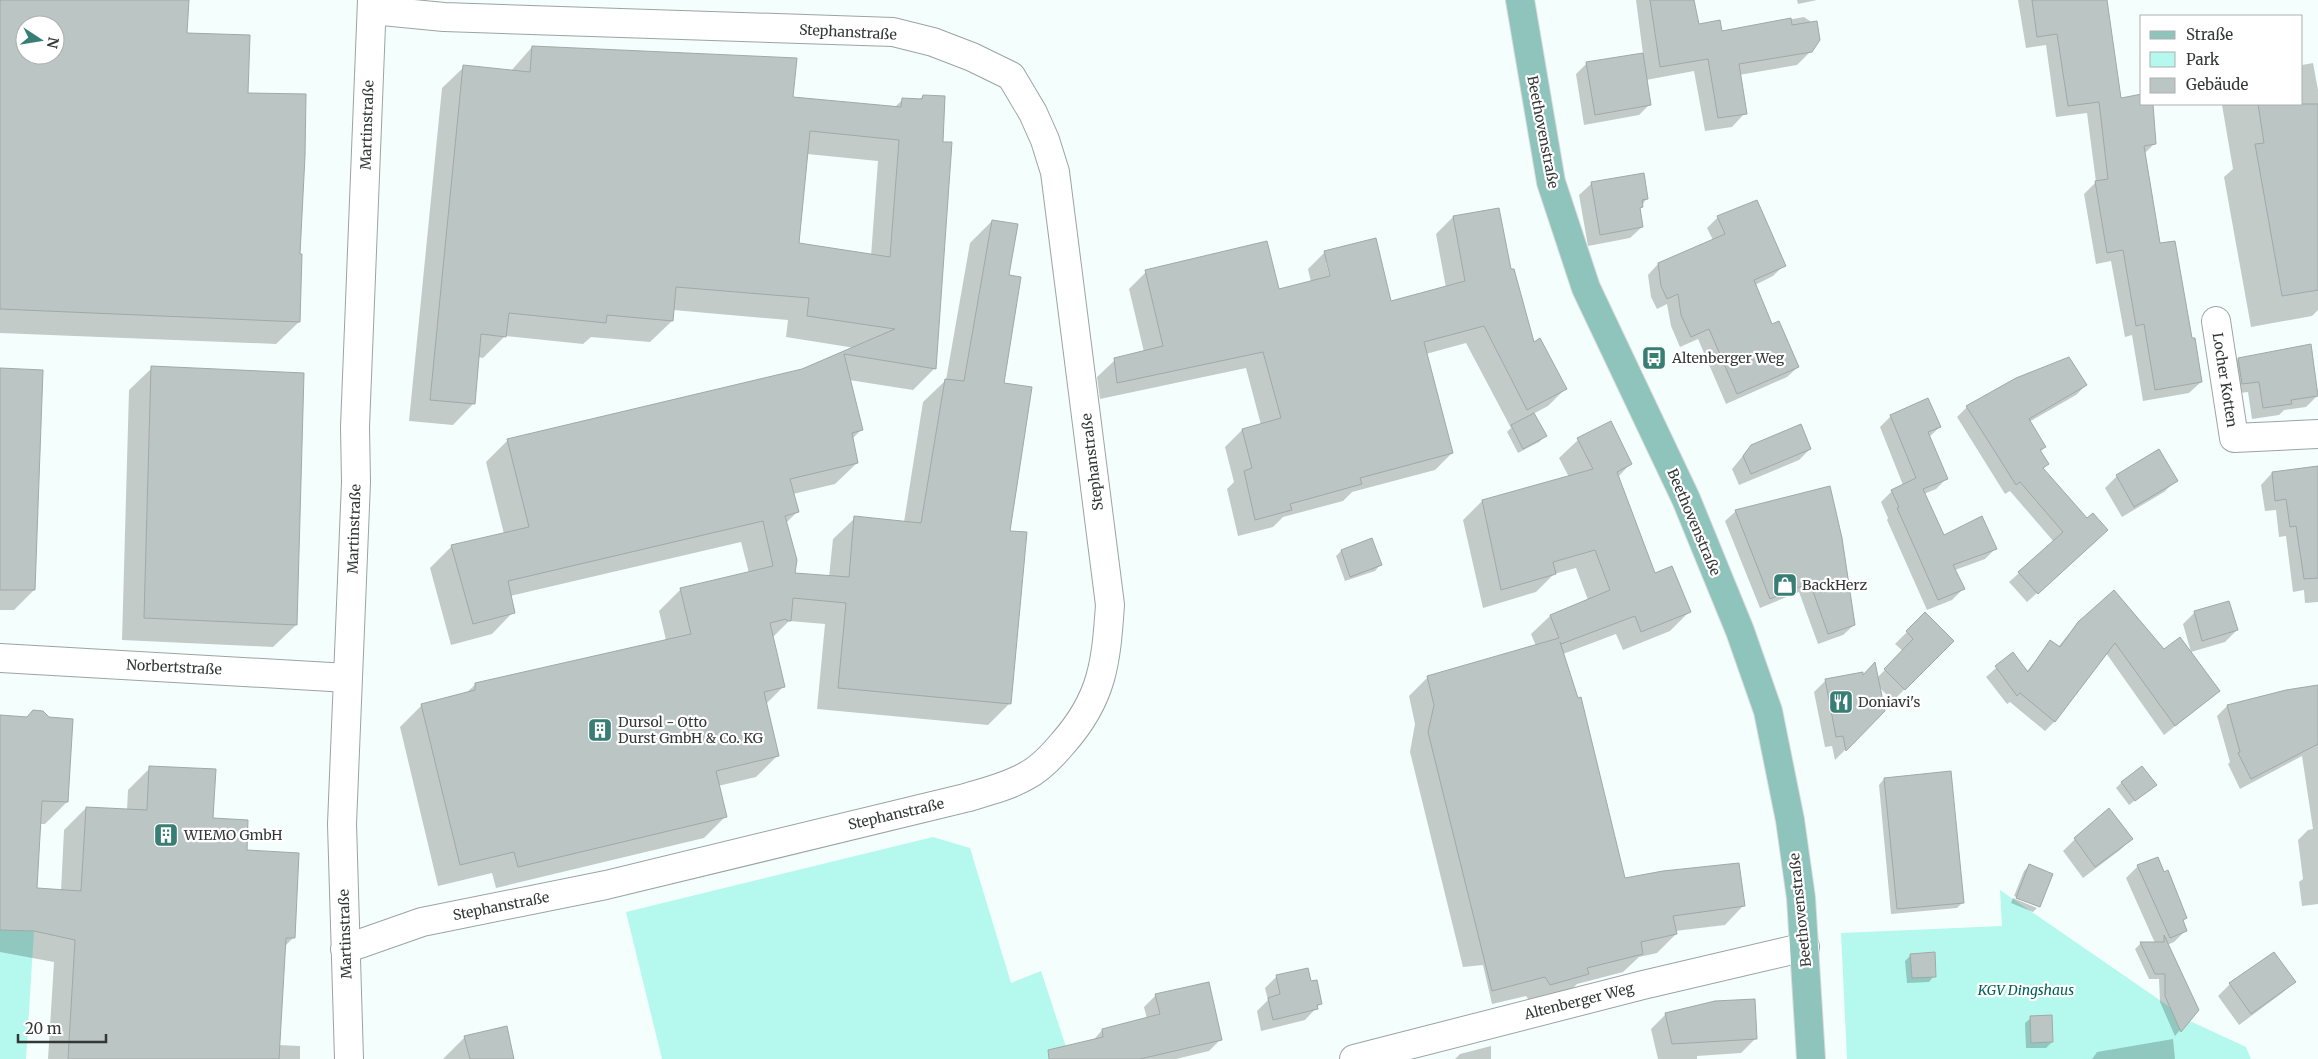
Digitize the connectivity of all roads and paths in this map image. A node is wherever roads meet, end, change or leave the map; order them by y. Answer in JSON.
{"nodes":[{"id":1,"x":1520,"y":0,"type":"edge"},
{"id":2,"x":372,"y":5,"type":"edge"},
{"id":3,"x":2216,"y":321,"type":"dead end"},
{"id":4,"x":2318,"y":434,"type":"edge"},
{"id":5,"x":0,"y":658,"type":"edge"},
{"id":6,"x":348,"y":678,"type":"junction"},
{"id":7,"x":1805,"y":947,"type":"junction"},
{"id":8,"x":345,"y":949,"type":"junction"},
{"id":9,"x":349,"y":1059,"type":"edge"},
{"id":10,"x":1354,"y":1059,"type":"edge"},
{"id":11,"x":1811,"y":1059,"type":"edge"}],
"edges":[{"from":1,"to":7,"type":"main road","name":"Beethovenstraße"},
{"from":2,"to":6,"type":"street","name":"Martinstraße"},
{"from":2,"to":8,"type":"street","name":"Stephanstraße"},
{"from":3,"to":4,"type":"street","name":"Locher Kotten"},
{"from":5,"to":6,"type":"street","name":"Norbertstraße"},
{"from":6,"to":8,"type":"street","name":"Martinstraße"},
{"from":7,"to":10,"type":"street","name":"Altenberger Weg"},
{"from":7,"to":11,"type":"main road","name":"Beethovenstraße"},
{"from":8,"to":9,"type":"street","name":"Martinstraße"}]}
